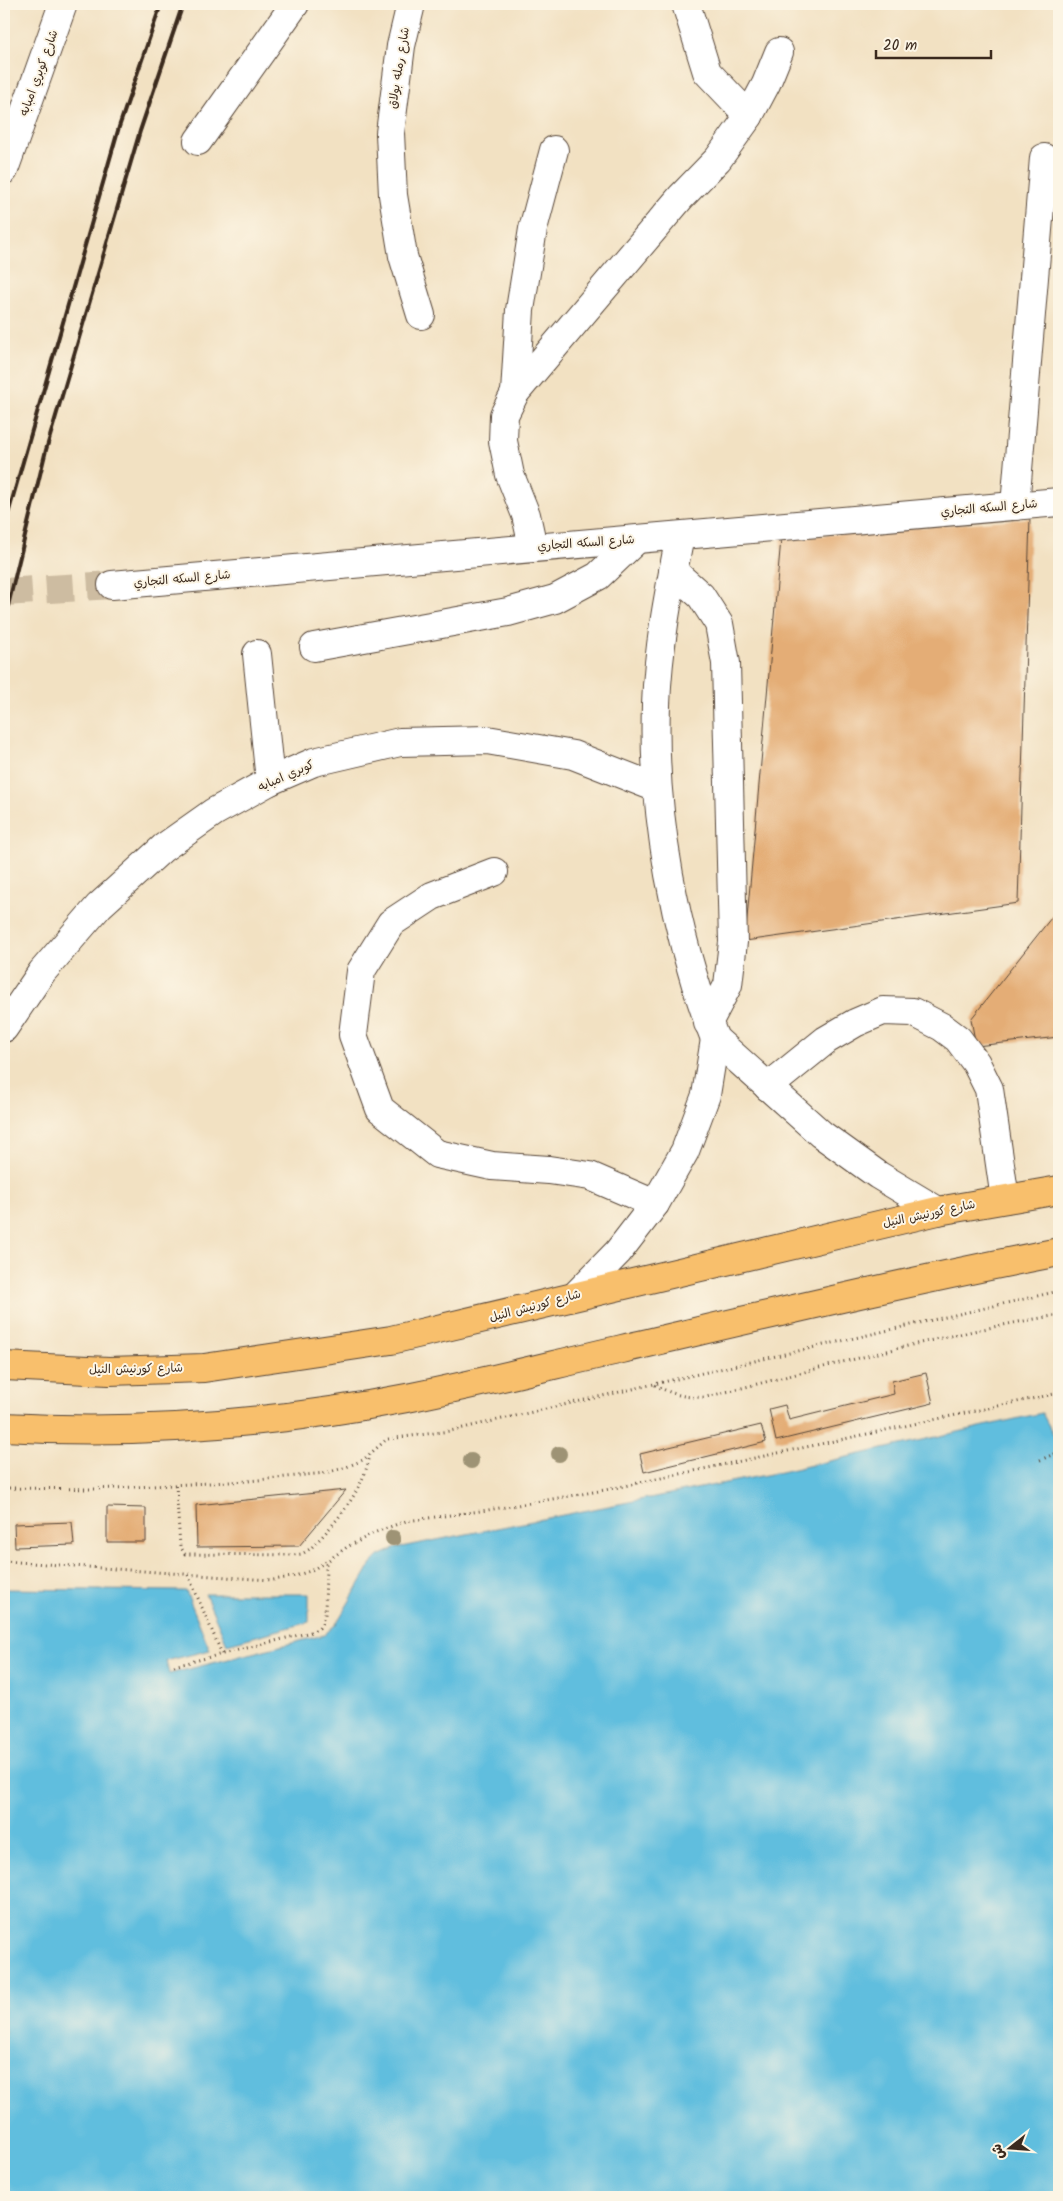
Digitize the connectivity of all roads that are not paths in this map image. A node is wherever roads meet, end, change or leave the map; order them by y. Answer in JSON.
{"nodes":[{"id":1,"x":63,"y":4,"type":"edge"},
{"id":2,"x":295,"y":4,"type":"edge"},
{"id":3,"x":411,"y":4,"type":"edge"},
{"id":4,"x":686,"y":4,"type":"edge"},
{"id":5,"x":779,"y":52,"type":"dead end"},
{"id":6,"x":749,"y":116,"type":"junction"},
{"id":7,"x":198,"y":141,"type":"dead end"},
{"id":8,"x":554,"y":150,"type":"dead end"},
{"id":9,"x":1044,"y":158,"type":"dead end"},
{"id":10,"x":4,"y":170,"type":"edge"},
{"id":11,"x":421,"y":316,"type":"dead end"},
{"id":12,"x":515,"y":393,"type":"junction"},
{"id":13,"x":1059,"y":502,"type":"edge"},
{"id":14,"x":1016,"y":506,"type":"junction"},
{"id":15,"x":680,"y":536,"type":"junction"},
{"id":16,"x":636,"y":540,"type":"junction"},
{"id":17,"x":533,"y":547,"type":"junction"},
{"id":18,"x":673,"y":571,"type":"junction"},
{"id":19,"x":112,"y":585,"type":"tunnel mouth"},
{"id":20,"x":314,"y":647,"type":"dead end"},
{"id":21,"x":256,"y":654,"type":"dead end"},
{"id":22,"x":270,"y":781,"type":"junction"},
{"id":23,"x":657,"y":788,"type":"junction"},
{"id":24,"x":494,"y":872,"type":"dead end"},
{"id":25,"x":4,"y":1028,"type":"edge"},
{"id":26,"x":711,"y":1031,"type":"junction"},
{"id":27,"x":768,"y":1087,"type":"junction"},
{"id":28,"x":1059,"y":1190,"type":"edge"},
{"id":29,"x":1005,"y":1199,"type":"junction"},
{"id":30,"x":655,"y":1204,"type":"junction"},
{"id":31,"x":938,"y":1211,"type":"junction"},
{"id":32,"x":1059,"y":1252,"type":"edge"},
{"id":33,"x":576,"y":1295,"type":"junction"},
{"id":34,"x":4,"y":1366,"type":"edge"},
{"id":35,"x":4,"y":1427,"type":"edge"}],
"edges":[{"from":1,"to":10,"type":"street","name":"شارع كوبري امبابه"},
{"from":2,"to":7,"type":"street"},
{"from":3,"to":11,"type":"street","name":"شارع رمله بولاق"},
{"from":4,"to":6,"type":"street"},
{"from":5,"to":6,"type":"street"},
{"from":6,"to":12,"type":"street"},
{"from":8,"to":12,"type":"street"},
{"from":9,"to":14,"type":"street"},
{"from":12,"to":17,"type":"street"},
{"from":13,"to":14,"type":"street","name":"شارع السكه التجاري"},
{"from":14,"to":15,"type":"street","name":"شارع السكه التجاري"},
{"from":15,"to":16,"type":"street","name":"شارع السكه التجاري"},
{"from":15,"to":18,"type":"street"},
{"from":16,"to":17,"type":"street","name":"شارع السكه التجاري"},
{"from":16,"to":20,"type":"street"},
{"from":17,"to":19,"type":"street","name":"شارع السكه التجاري"},
{"from":18,"to":23,"type":"street"},
{"from":18,"to":26,"type":"street"},
{"from":21,"to":22,"type":"street"},
{"from":22,"to":23,"type":"street","name":"كوبري امبابه"},
{"from":22,"to":25,"type":"street","name":"كوبري امبابه"},
{"from":23,"to":26,"type":"street"},
{"from":24,"to":30,"type":"street"},
{"from":26,"to":27,"type":"street"},
{"from":26,"to":30,"type":"street"},
{"from":27,"to":29,"type":"street"},
{"from":27,"to":31,"type":"street"},
{"from":28,"to":29,"type":"highway","name":"شارع كورنيش النيل"},
{"from":29,"to":31,"type":"highway","name":"شارع كورنيش النيل"},
{"from":30,"to":33,"type":"street"},
{"from":31,"to":33,"type":"highway","name":"شارع كورنيش النيل"},
{"from":32,"to":35,"type":"highway"},
{"from":33,"to":34,"type":"highway","name":"شارع كورنيش النيل"}]}
